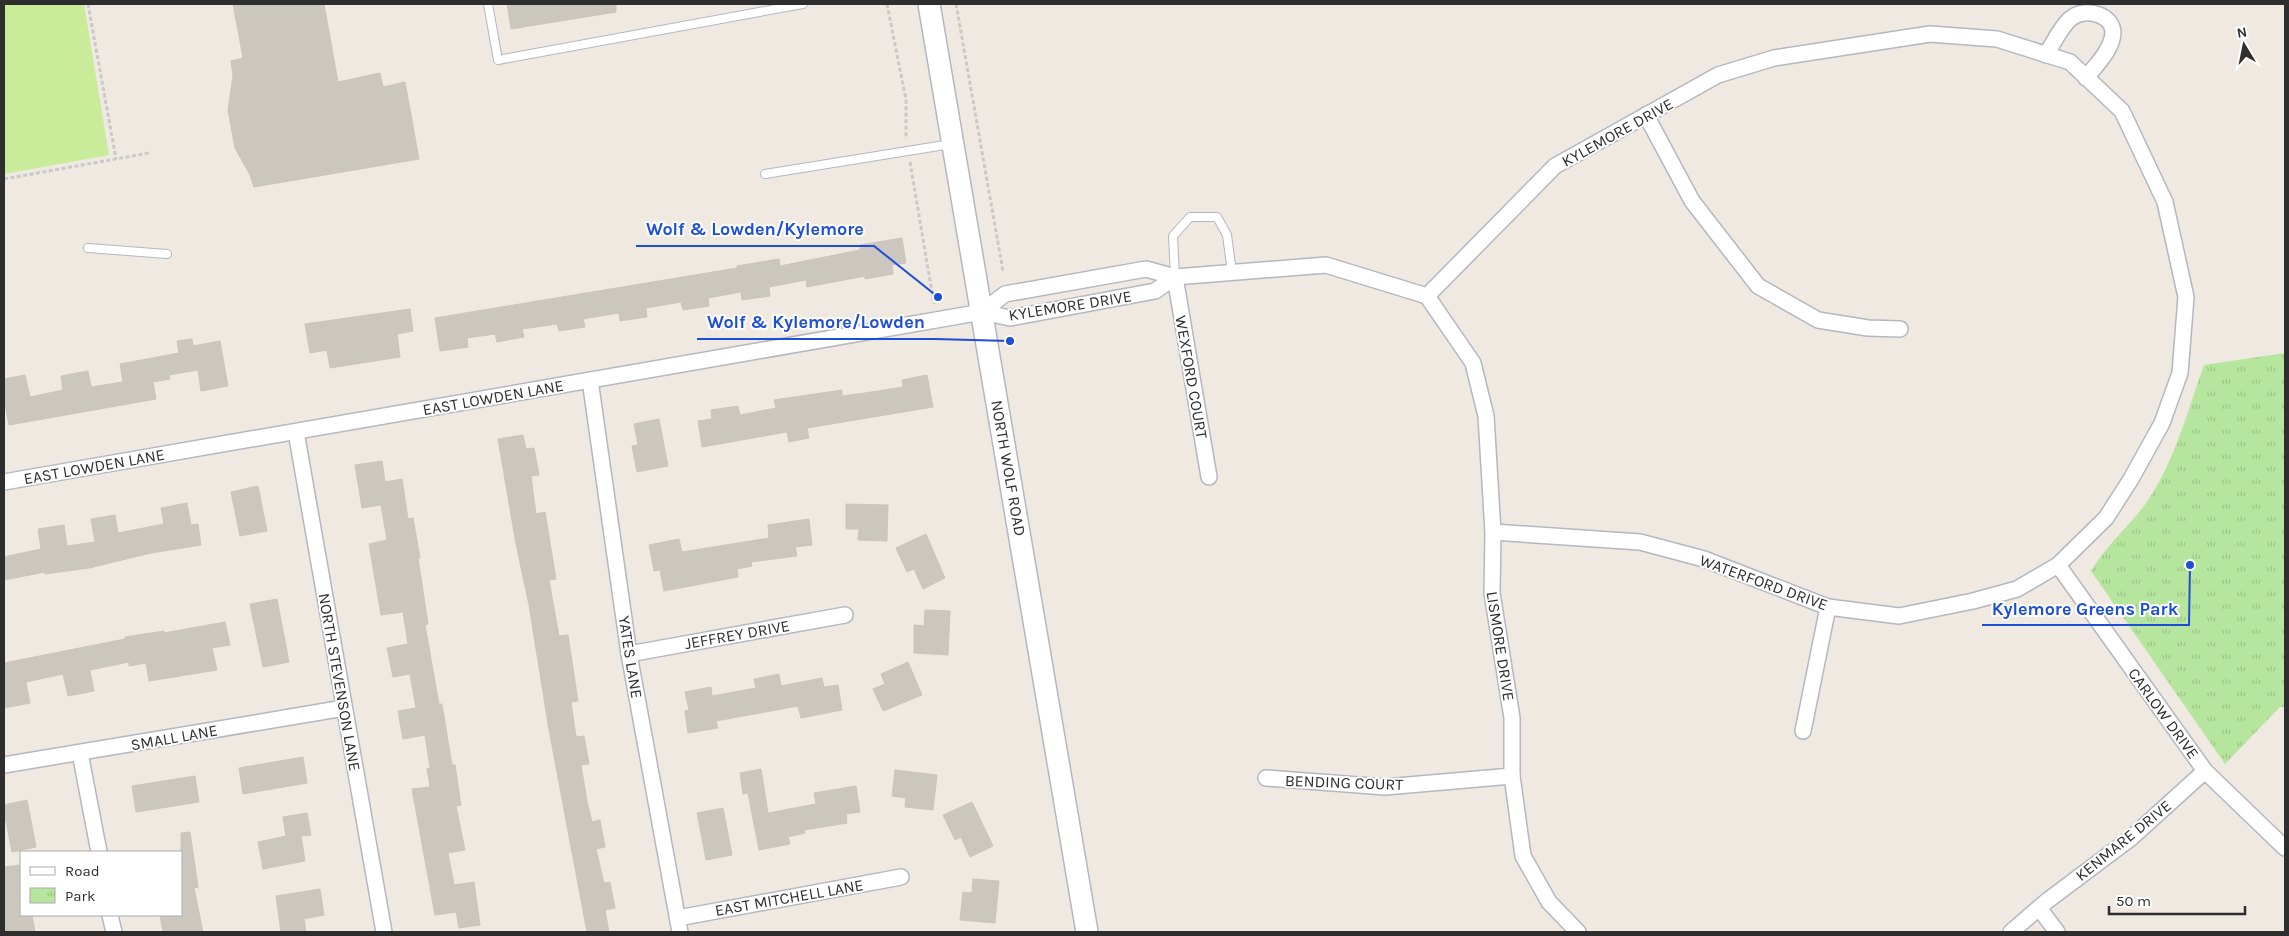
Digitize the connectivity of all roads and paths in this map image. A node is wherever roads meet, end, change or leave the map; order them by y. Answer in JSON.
{"nodes":[{"id":1,"x":88,"y":4,"type":"edge"},
{"id":2,"x":488,"y":4,"type":"edge"},
{"id":3,"x":802,"y":4,"type":"edge"},
{"id":4,"x":929,"y":4,"type":"edge"},
{"id":5,"x":956,"y":4,"type":"edge"},
{"id":6,"x":2046,"y":54,"type":"junction"},
{"id":7,"x":2086,"y":78,"type":"junction"},
{"id":8,"x":1646,"y":115,"type":"junction"},
{"id":9,"x":953,"y":144,"type":"junction"},
{"id":10,"x":149,"y":154,"type":"dead end"},
{"id":11,"x":116,"y":159,"type":"junction"},
{"id":12,"x":764,"y":174,"type":"dead end"},
{"id":13,"x":4,"y":179,"type":"edge"},
{"id":14,"x":88,"y":248,"type":"dead end"},
{"id":15,"x":167,"y":254,"type":"dead end"},
{"id":16,"x":1002,"y":271,"type":"dead end"},
{"id":17,"x":1232,"y":273,"type":"junction"},
{"id":18,"x":1175,"y":277,"type":"junction"},
{"id":19,"x":1427,"y":296,"type":"junction"},
{"id":20,"x":982,"y":312,"type":"junction"},
{"id":21,"x":1900,"y":329,"type":"dead end"},
{"id":22,"x":590,"y":380,"type":"junction"},
{"id":23,"x":296,"y":432,"type":"junction"},
{"id":24,"x":1209,"y":477,"type":"dead end"},
{"id":25,"x":4,"y":482,"type":"edge"},
{"id":26,"x":1493,"y":532,"type":"junction"},
{"id":27,"x":2058,"y":565,"type":"junction"},
{"id":28,"x":1828,"y":607,"type":"junction"},
{"id":29,"x":845,"y":615,"type":"dead end"},
{"id":30,"x":630,"y":654,"type":"junction"},
{"id":31,"x":344,"y":708,"type":"junction"},
{"id":32,"x":1803,"y":732,"type":"dead end"},
{"id":33,"x":80,"y":753,"type":"junction"},
{"id":34,"x":4,"y":765,"type":"edge"},
{"id":35,"x":2205,"y":771,"type":"junction"},
{"id":36,"x":1512,"y":776,"type":"junction"},
{"id":37,"x":1266,"y":778,"type":"dead end"},
{"id":38,"x":2285,"y":848,"type":"edge"},
{"id":39,"x":99,"y":851,"type":"edge"},
{"id":40,"x":901,"y":877,"type":"dead end"},
{"id":41,"x":2039,"y":908,"type":"junction"},
{"id":42,"x":110,"y":916,"type":"edge"},
{"id":43,"x":679,"y":925,"type":"edge"},
{"id":44,"x":114,"y":932,"type":"edge"},
{"id":45,"x":384,"y":932,"type":"edge"},
{"id":46,"x":1088,"y":932,"type":"edge"},
{"id":47,"x":1578,"y":932,"type":"edge"},
{"id":48,"x":2011,"y":932,"type":"edge"},
{"id":49,"x":2057,"y":932,"type":"edge"}],
"edges":[{"from":1,"to":11,"type":"path"},
{"from":2,"to":3,"type":"lane"},
{"from":4,"to":9,"type":"main road","name":"NORTH WOLF ROAD"},
{"from":5,"to":16,"type":"path"},
{"from":6,"to":7,"type":"street","name":"KYLEMORE DRIVE"},
{"from":6,"to":7,"type":"street"},
{"from":6,"to":8,"type":"street","name":"KYLEMORE DRIVE"},
{"from":7,"to":27,"type":"street","name":"KYLEMORE DRIVE"},
{"from":8,"to":19,"type":"street","name":"KYLEMORE DRIVE"},
{"from":8,"to":21,"type":"street"},
{"from":9,"to":12,"type":"lane"},
{"from":9,"to":20,"type":"main road","name":"NORTH WOLF ROAD"},
{"from":10,"to":11,"type":"path"},
{"from":11,"to":13,"type":"path"},
{"from":14,"to":15,"type":"lane"},
{"from":17,"to":18,"type":"street","name":"KYLEMORE DRIVE"},
{"from":17,"to":18,"type":"lane"},
{"from":17,"to":19,"type":"street","name":"KYLEMORE DRIVE"},
{"from":18,"to":20,"type":"street","name":"KYLEMORE DRIVE"},
{"from":18,"to":20,"type":"street","name":"KYLEMORE DRIVE"},
{"from":18,"to":24,"type":"street","name":"WEXFORD COURT"},
{"from":19,"to":26,"type":"street","name":"LISMORE DRIVE"},
{"from":20,"to":22,"type":"street","name":"EAST LOWDEN LANE"},
{"from":20,"to":46,"type":"main road","name":"NORTH WOLF ROAD"},
{"from":22,"to":23,"type":"street","name":"EAST LOWDEN LANE"},
{"from":22,"to":30,"type":"street","name":"YATES LANE"},
{"from":23,"to":25,"type":"street","name":"EAST LOWDEN LANE"},
{"from":23,"to":31,"type":"street","name":"NORTH STEVENSON LANE"},
{"from":26,"to":28,"type":"street","name":"WATERFORD DRIVE"},
{"from":26,"to":36,"type":"street","name":"LISMORE DRIVE"},
{"from":27,"to":28,"type":"street","name":"WATERFORD DRIVE"},
{"from":27,"to":35,"type":"street","name":"CARLOW DRIVE"},
{"from":28,"to":32,"type":"street"},
{"from":29,"to":30,"type":"street","name":"JEFFREY DRIVE"},
{"from":30,"to":43,"type":"street","name":"YATES LANE"},
{"from":31,"to":33,"type":"street","name":"SMALL LANE"},
{"from":31,"to":45,"type":"street","name":"NORTH STEVENSON LANE"},
{"from":33,"to":34,"type":"street","name":"SMALL LANE"},
{"from":33,"to":39,"type":"street"},
{"from":35,"to":38,"type":"street","name":"CARLOW DRIVE"},
{"from":35,"to":41,"type":"street","name":"KENMARE DRIVE"},
{"from":36,"to":37,"type":"street","name":"BENDING COURT"},
{"from":36,"to":47,"type":"street","name":"LISMORE DRIVE"},
{"from":40,"to":43,"type":"street","name":"EAST MITCHELL LANE"},
{"from":41,"to":48,"type":"street","name":"KENMARE DRIVE"},
{"from":41,"to":49,"type":"street"},
{"from":42,"to":44,"type":"street"}]}
